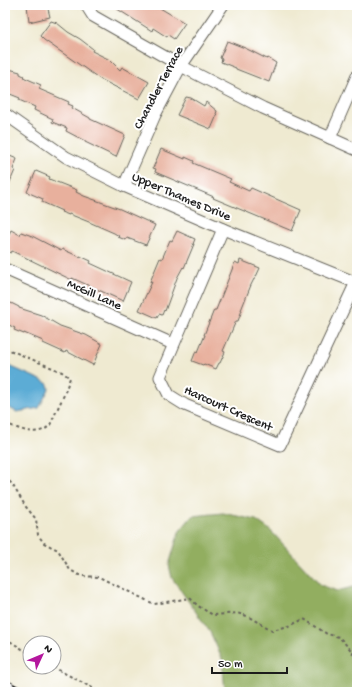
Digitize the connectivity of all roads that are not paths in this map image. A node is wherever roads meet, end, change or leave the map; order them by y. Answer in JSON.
{"nodes":[{"id":1,"x":86,"y":5,"type":"edge"},
{"id":2,"x":223,"y":5,"type":"edge"},
{"id":3,"x":181,"y":66,"type":"junction"},
{"id":4,"x":357,"y":76,"type":"edge"},
{"id":5,"x":5,"y":114,"type":"edge"},
{"id":6,"x":330,"y":138,"type":"junction"},
{"id":7,"x":357,"y":150,"type":"edge"},
{"id":8,"x":124,"y":186,"type":"junction"},
{"id":9,"x":222,"y":229,"type":"junction"},
{"id":10,"x":5,"y":269,"type":"edge"},
{"id":11,"x":357,"y":282,"type":"edge"},
{"id":12,"x":173,"y":344,"type":"junction"}],
"edges":[{"from":1,"to":3,"type":"street"},
{"from":2,"to":3,"type":"street","name":"Chandler Terrace"},
{"from":3,"to":6,"type":"street"},
{"from":3,"to":8,"type":"street","name":"Chandler Terrace"},
{"from":4,"to":6,"type":"street"},
{"from":5,"to":8,"type":"street","name":"Upper Thames Drive"},
{"from":6,"to":7,"type":"street"},
{"from":8,"to":9,"type":"street","name":"Upper Thames Drive"},
{"from":9,"to":11,"type":"street","name":"Upper Thames Drive"},
{"from":9,"to":12,"type":"street","name":"Harcourt Crescent"},
{"from":10,"to":12,"type":"street","name":"McGill Lane"},
{"from":11,"to":12,"type":"street","name":"Harcourt Crescent"}]}
